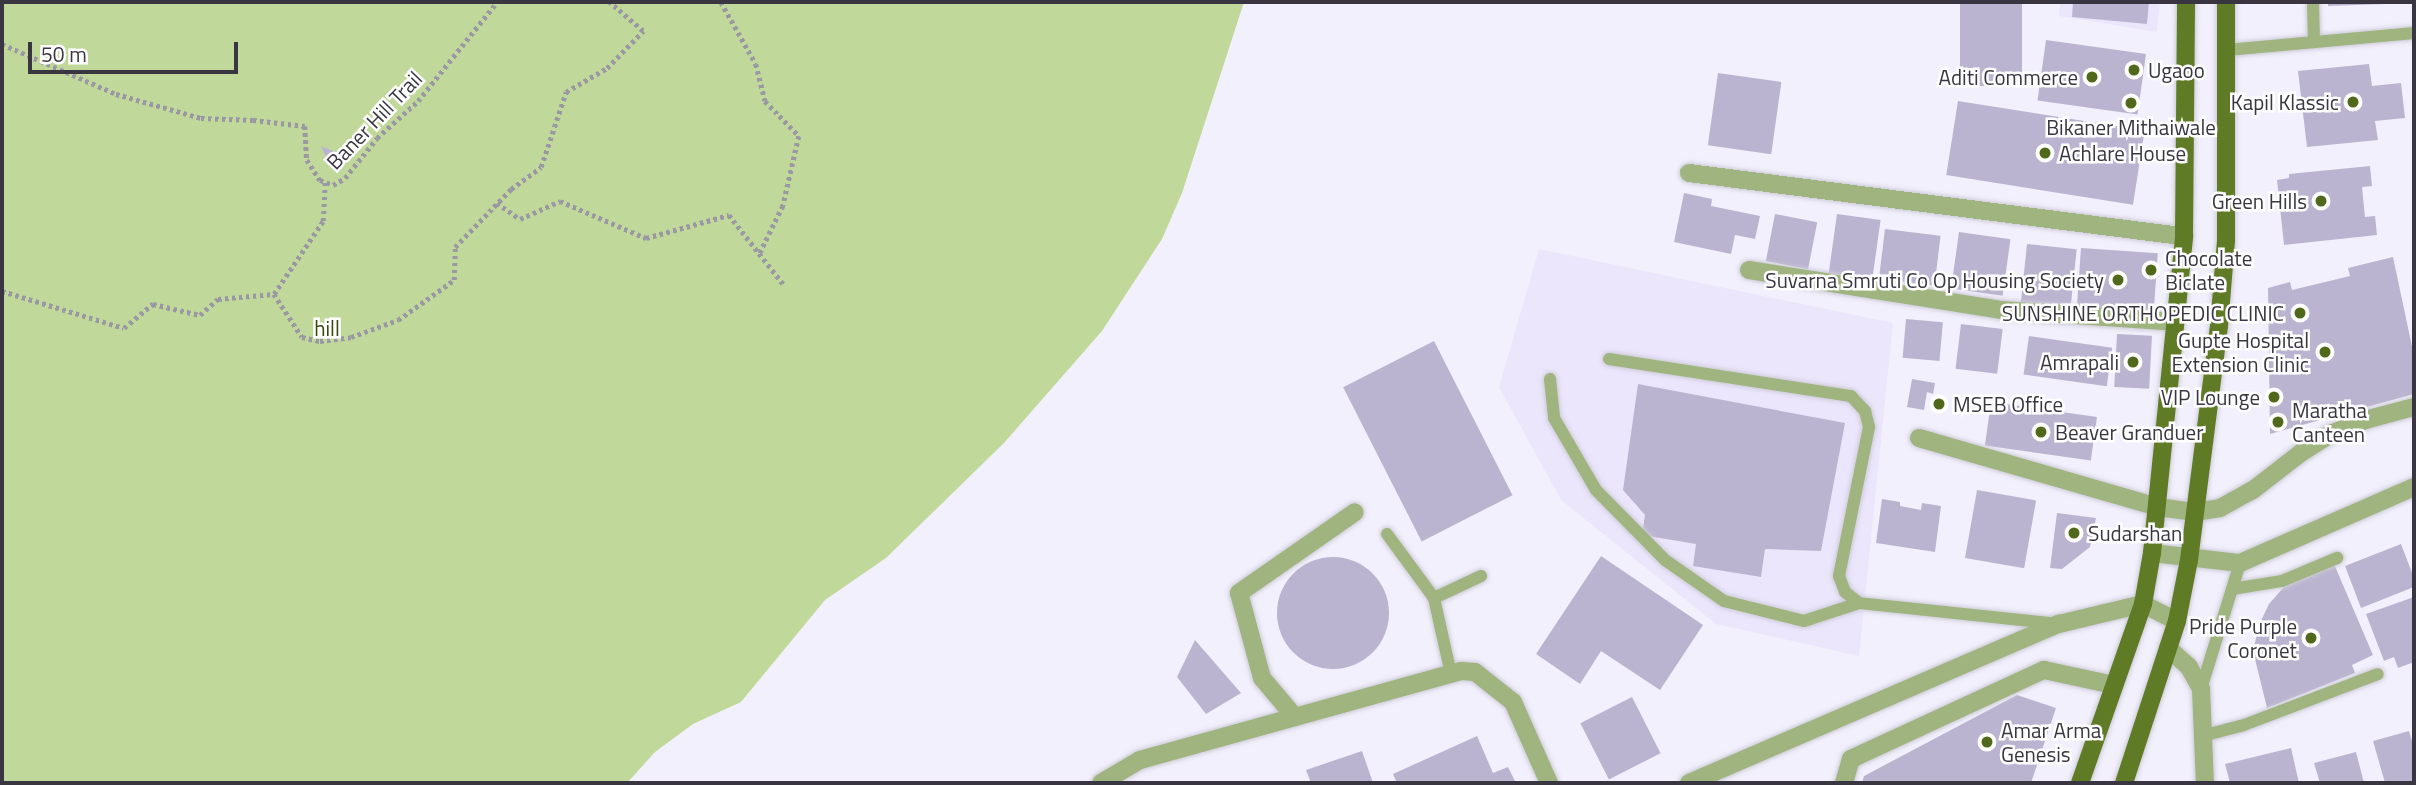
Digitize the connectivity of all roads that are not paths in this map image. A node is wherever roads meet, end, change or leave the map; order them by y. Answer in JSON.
{"nodes":[{"id":1,"x":2186,"y":2,"type":"edge"},
{"id":2,"x":2226,"y":2,"type":"edge"},
{"id":3,"x":2313,"y":2,"type":"edge"},
{"id":4,"x":2414,"y":33,"type":"edge"},
{"id":5,"x":2314,"y":42,"type":"junction"},
{"id":6,"x":2227,"y":50,"type":"junction"},
{"id":7,"x":1689,"y":173,"type":"dead end"},
{"id":8,"x":2184,"y":236,"type":"junction"},
{"id":9,"x":1749,"y":270,"type":"dead end"},
{"id":10,"x":2175,"y":322,"type":"junction"},
{"id":11,"x":1608,"y":359,"type":"dead end"},
{"id":12,"x":1550,"y":379,"type":"dead end"},
{"id":13,"x":2414,"y":407,"type":"edge"},
{"id":14,"x":1919,"y":438,"type":"dead end"},
{"id":15,"x":2414,"y":487,"type":"edge"},
{"id":16,"x":2158,"y":507,"type":"junction"},
{"id":17,"x":1355,"y":512,"type":"dead end"},
{"id":18,"x":2196,"y":512,"type":"junction"},
{"id":19,"x":1387,"y":534,"type":"dead end"},
{"id":20,"x":2152,"y":553,"type":"junction"},
{"id":21,"x":2337,"y":558,"type":"dead end"},
{"id":22,"x":2189,"y":560,"type":"junction"},
{"id":23,"x":2239,"y":563,"type":"junction"},
{"id":24,"x":1481,"y":576,"type":"dead end"},
{"id":25,"x":2232,"y":589,"type":"junction"},
{"id":26,"x":1434,"y":598,"type":"junction"},
{"id":27,"x":1859,"y":603,"type":"junction"},
{"id":28,"x":2143,"y":604,"type":"junction"},
{"id":29,"x":2177,"y":621,"type":"junction"},
{"id":30,"x":2059,"y":624,"type":"junction"},
{"id":31,"x":2168,"y":648,"type":"junction"},
{"id":32,"x":1451,"y":674,"type":"junction"},
{"id":33,"x":2378,"y":674,"type":"dead end"},
{"id":34,"x":2114,"y":685,"type":"junction"},
{"id":35,"x":2201,"y":689,"type":"junction"},
{"id":36,"x":1294,"y":716,"type":"junction"},
{"id":37,"x":2202,"y":736,"type":"junction"},
{"id":38,"x":1101,"y":783,"type":"edge"},
{"id":39,"x":1549,"y":783,"type":"edge"},
{"id":40,"x":1689,"y":783,"type":"edge"},
{"id":41,"x":1844,"y":783,"type":"edge"},
{"id":42,"x":2080,"y":783,"type":"edge"},
{"id":43,"x":2123,"y":783,"type":"edge"},
{"id":44,"x":2205,"y":783,"type":"edge"}],
"edges":[{"from":1,"to":8,"type":"main road"},
{"from":2,"to":6,"type":"main road"},
{"from":3,"to":5,"type":"lane"},
{"from":4,"to":5,"type":"lane"},
{"from":5,"to":6,"type":"lane"},
{"from":6,"to":18,"type":"main road"},
{"from":7,"to":8,"type":"street"},
{"from":8,"to":10,"type":"main road"},
{"from":9,"to":10,"type":"street"},
{"from":10,"to":16,"type":"main road"},
{"from":11,"to":27,"type":"lane"},
{"from":12,"to":27,"type":"lane"},
{"from":13,"to":18,"type":"street"},
{"from":14,"to":16,"type":"street"},
{"from":15,"to":23,"type":"street"},
{"from":16,"to":18,"type":"street"},
{"from":16,"to":20,"type":"main road"},
{"from":17,"to":36,"type":"street"},
{"from":18,"to":22,"type":"main road"},
{"from":19,"to":26,"type":"lane"},
{"from":20,"to":22,"type":"street"},
{"from":20,"to":28,"type":"main road"},
{"from":21,"to":25,"type":"lane"},
{"from":22,"to":23,"type":"street"},
{"from":22,"to":29,"type":"main road"},
{"from":23,"to":25,"type":"lane"},
{"from":24,"to":26,"type":"lane"},
{"from":25,"to":35,"type":"lane"},
{"from":26,"to":32,"type":"lane"},
{"from":27,"to":30,"type":"lane"},
{"from":28,"to":29,"type":"street"},
{"from":28,"to":30,"type":"street"},
{"from":28,"to":34,"type":"main road"},
{"from":29,"to":31,"type":"main road"},
{"from":30,"to":40,"type":"street"},
{"from":31,"to":35,"type":"street"},
{"from":31,"to":43,"type":"main road"},
{"from":32,"to":36,"type":"street"},
{"from":32,"to":39,"type":"street"},
{"from":33,"to":37,"type":"lane"},
{"from":34,"to":41,"type":"street"},
{"from":34,"to":42,"type":"main road"},
{"from":35,"to":37,"type":"street"},
{"from":36,"to":38,"type":"street"},
{"from":37,"to":44,"type":"street"}]}
